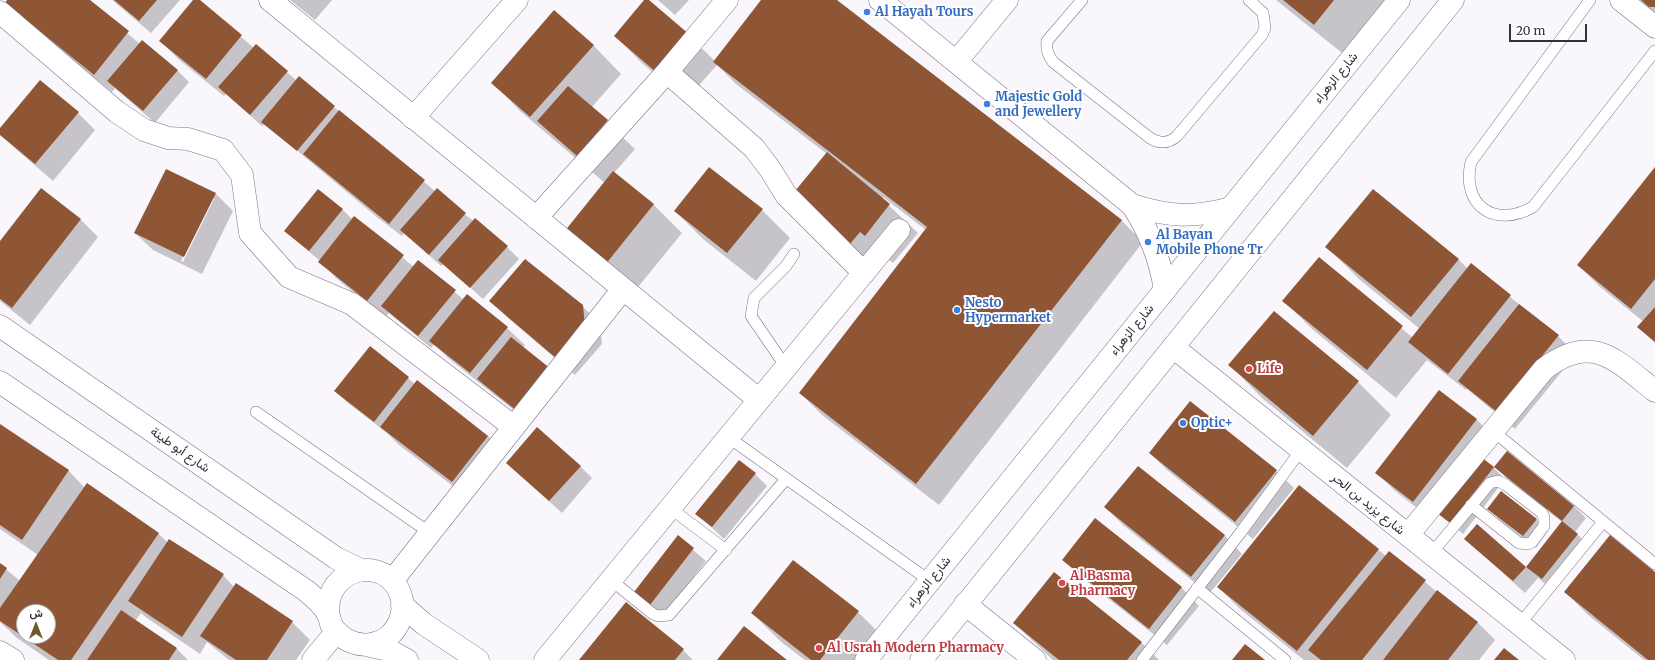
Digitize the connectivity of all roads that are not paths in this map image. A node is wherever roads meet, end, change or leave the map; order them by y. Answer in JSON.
{"nodes":[{"id":1,"x":270,"y":0,"type":"edge"},
{"id":2,"x":517,"y":0,"type":"edge"},
{"id":3,"x":726,"y":0,"type":"edge"},
{"id":4,"x":880,"y":0,"type":"edge"},
{"id":5,"x":1007,"y":0,"type":"edge"},
{"id":6,"x":1082,"y":0,"type":"edge"},
{"id":7,"x":1249,"y":0,"type":"edge"},
{"id":8,"x":1399,"y":0,"type":"edge"},
{"id":9,"x":1453,"y":0,"type":"edge"},
{"id":10,"x":1590,"y":0,"type":"edge"},
{"id":11,"x":1621,"y":0,"type":"edge"},
{"id":12,"x":0,"y":12,"type":"edge"},
{"id":13,"x":1655,"y":27,"type":"edge"},
{"id":14,"x":1655,"y":51,"type":"edge"},
{"id":15,"x":956,"y":62,"type":"junction"},
{"id":16,"x":666,"y":72,"type":"junction"},
{"id":17,"x":413,"y":118,"type":"junction"},
{"id":18,"x":1132,"y":206,"type":"junction"},
{"id":19,"x":1231,"y":208,"type":"junction"},
{"id":20,"x":536,"y":218,"type":"junction"},
{"id":21,"x":899,"y":230,"type":"dead end"},
{"id":22,"x":794,"y":254,"type":"dead end"},
{"id":23,"x":864,"y":273,"type":"junction"},
{"id":24,"x":623,"y":289,"type":"junction"},
{"id":25,"x":1165,"y":290,"type":"junction"},
{"id":26,"x":0,"y":326,"type":"edge"},
{"id":27,"x":1173,"y":347,"type":"junction"},
{"id":28,"x":786,"y":367,"type":"junction"},
{"id":29,"x":0,"y":382,"type":"edge"},
{"id":30,"x":1655,"y":391,"type":"edge"},
{"id":31,"x":758,"y":399,"type":"junction"},
{"id":32,"x":256,"y":412,"type":"dead end"},
{"id":33,"x":514,"y":427,"type":"junction"},
{"id":34,"x":1493,"y":431,"type":"junction"},
{"id":35,"x":728,"y":437,"type":"junction"},
{"id":36,"x":1301,"y":450,"type":"junction"},
{"id":37,"x":786,"y":478,"type":"junction"},
{"id":38,"x":1471,"y":505,"type":"junction"},
{"id":39,"x":670,"y":508,"type":"junction"},
{"id":40,"x":1603,"y":522,"type":"junction"},
{"id":41,"x":430,"y":533,"type":"junction"},
{"id":42,"x":1408,"y":535,"type":"junction"},
{"id":43,"x":726,"y":550,"type":"junction"},
{"id":44,"x":1431,"y":554,"type":"junction"},
{"id":45,"x":1655,"y":564,"type":"edge"},
{"id":46,"x":361,"y":570,"type":"junction"},
{"id":47,"x":611,"y":580,"type":"junction"},
{"id":48,"x":392,"y":581,"type":"junction"},
{"id":49,"x":930,"y":581,"type":"junction"},
{"id":50,"x":1197,"y":588,"type":"junction"},
{"id":51,"x":402,"y":604,"type":"junction"},
{"id":52,"x":965,"y":604,"type":"junction"},
{"id":53,"x":332,"y":623,"type":"junction"},
{"id":54,"x":1519,"y":625,"type":"junction"},
{"id":55,"x":0,"y":652,"type":"edge"},
{"id":56,"x":369,"y":652,"type":"junction"},
{"id":57,"x":927,"y":657,"type":"edge"},
{"id":58,"x":13,"y":660,"type":"edge"},
{"id":59,"x":313,"y":660,"type":"edge"},
{"id":60,"x":407,"y":660,"type":"edge"},
{"id":61,"x":478,"y":660,"type":"edge"},
{"id":62,"x":545,"y":660,"type":"edge"},
{"id":63,"x":866,"y":660,"type":"edge"},
{"id":64,"x":1035,"y":660,"type":"edge"},
{"id":65,"x":1142,"y":660,"type":"edge"},
{"id":66,"x":1285,"y":660,"type":"edge"},
{"id":67,"x":1564,"y":660,"type":"edge"}],
"edges":[{"from":1,"to":17,"type":"street"},
{"from":2,"to":17,"type":"street"},
{"from":3,"to":16,"type":"street"},
{"from":4,"to":15,"type":"street"},
{"from":5,"to":15,"type":"street"},
{"from":6,"to":7,"type":"lane"},
{"from":8,"to":19,"type":"street","name":"شارع الزهراء"},
{"from":9,"to":27,"type":"street"},
{"from":10,"to":14,"type":"lane"},
{"from":11,"to":13,"type":"street"},
{"from":12,"to":33,"type":"street"},
{"from":15,"to":18,"type":"street"},
{"from":16,"to":20,"type":"street"},
{"from":16,"to":23,"type":"street"},
{"from":17,"to":20,"type":"street"},
{"from":18,"to":19,"type":"street"},
{"from":18,"to":25,"type":"street"},
{"from":19,"to":25,"type":"street","name":"شارع الزهراء"},
{"from":20,"to":24,"type":"street"},
{"from":21,"to":23,"type":"street"},
{"from":22,"to":28,"type":"lane"},
{"from":23,"to":28,"type":"street"},
{"from":24,"to":31,"type":"street"},
{"from":24,"to":33,"type":"street"},
{"from":25,"to":49,"type":"street","name":"شارع الزهراء"},
{"from":26,"to":46,"type":"street","name":"شارع أبو طينة"},
{"from":27,"to":36,"type":"street","name":"شارع يزيد بن الحر"},
{"from":27,"to":52,"type":"street"},
{"from":28,"to":31,"type":"street"},
{"from":29,"to":53,"type":"street"},
{"from":30,"to":34,"type":"street"},
{"from":31,"to":35,"type":"street"},
{"from":32,"to":41,"type":"lane"},
{"from":33,"to":41,"type":"street"},
{"from":34,"to":40,"type":"lane"},
{"from":34,"to":42,"type":"street"},
{"from":35,"to":37,"type":"lane"},
{"from":35,"to":39,"type":"street"},
{"from":36,"to":42,"type":"street","name":"شارع يزيد بن الحر"},
{"from":36,"to":50,"type":"lane"},
{"from":37,"to":43,"type":"lane"},
{"from":37,"to":49,"type":"lane"},
{"from":38,"to":38,"type":"lane"},
{"from":38,"to":44,"type":"lane"},
{"from":39,"to":43,"type":"lane"},
{"from":39,"to":47,"type":"street"},
{"from":40,"to":45,"type":"lane"},
{"from":40,"to":54,"type":"lane"},
{"from":41,"to":48,"type":"street"},
{"from":42,"to":44,"type":"street","name":"شارع يزيد بن الحر"},
{"from":43,"to":47,"type":"lane"},
{"from":44,"to":54,"type":"street","name":"شارع يزيد بن الحر"},
{"from":46,"to":48,"type":"street"},
{"from":46,"to":53,"type":"street"},
{"from":47,"to":62,"type":"street"},
{"from":48,"to":51,"type":"street"},
{"from":49,"to":63,"type":"street","name":"شارع الزهراء"},
{"from":50,"to":65,"type":"lane"},
{"from":50,"to":66,"type":"lane"},
{"from":51,"to":56,"type":"street"},
{"from":51,"to":61,"type":"street"},
{"from":52,"to":57,"type":"street"},
{"from":52,"to":64,"type":"street"},
{"from":53,"to":56,"type":"street"},
{"from":53,"to":59,"type":"street"},
{"from":54,"to":67,"type":"street","name":"شارع يزيد بن الحر"},
{"from":55,"to":58,"type":"street"},
{"from":56,"to":60,"type":"street"}]}
